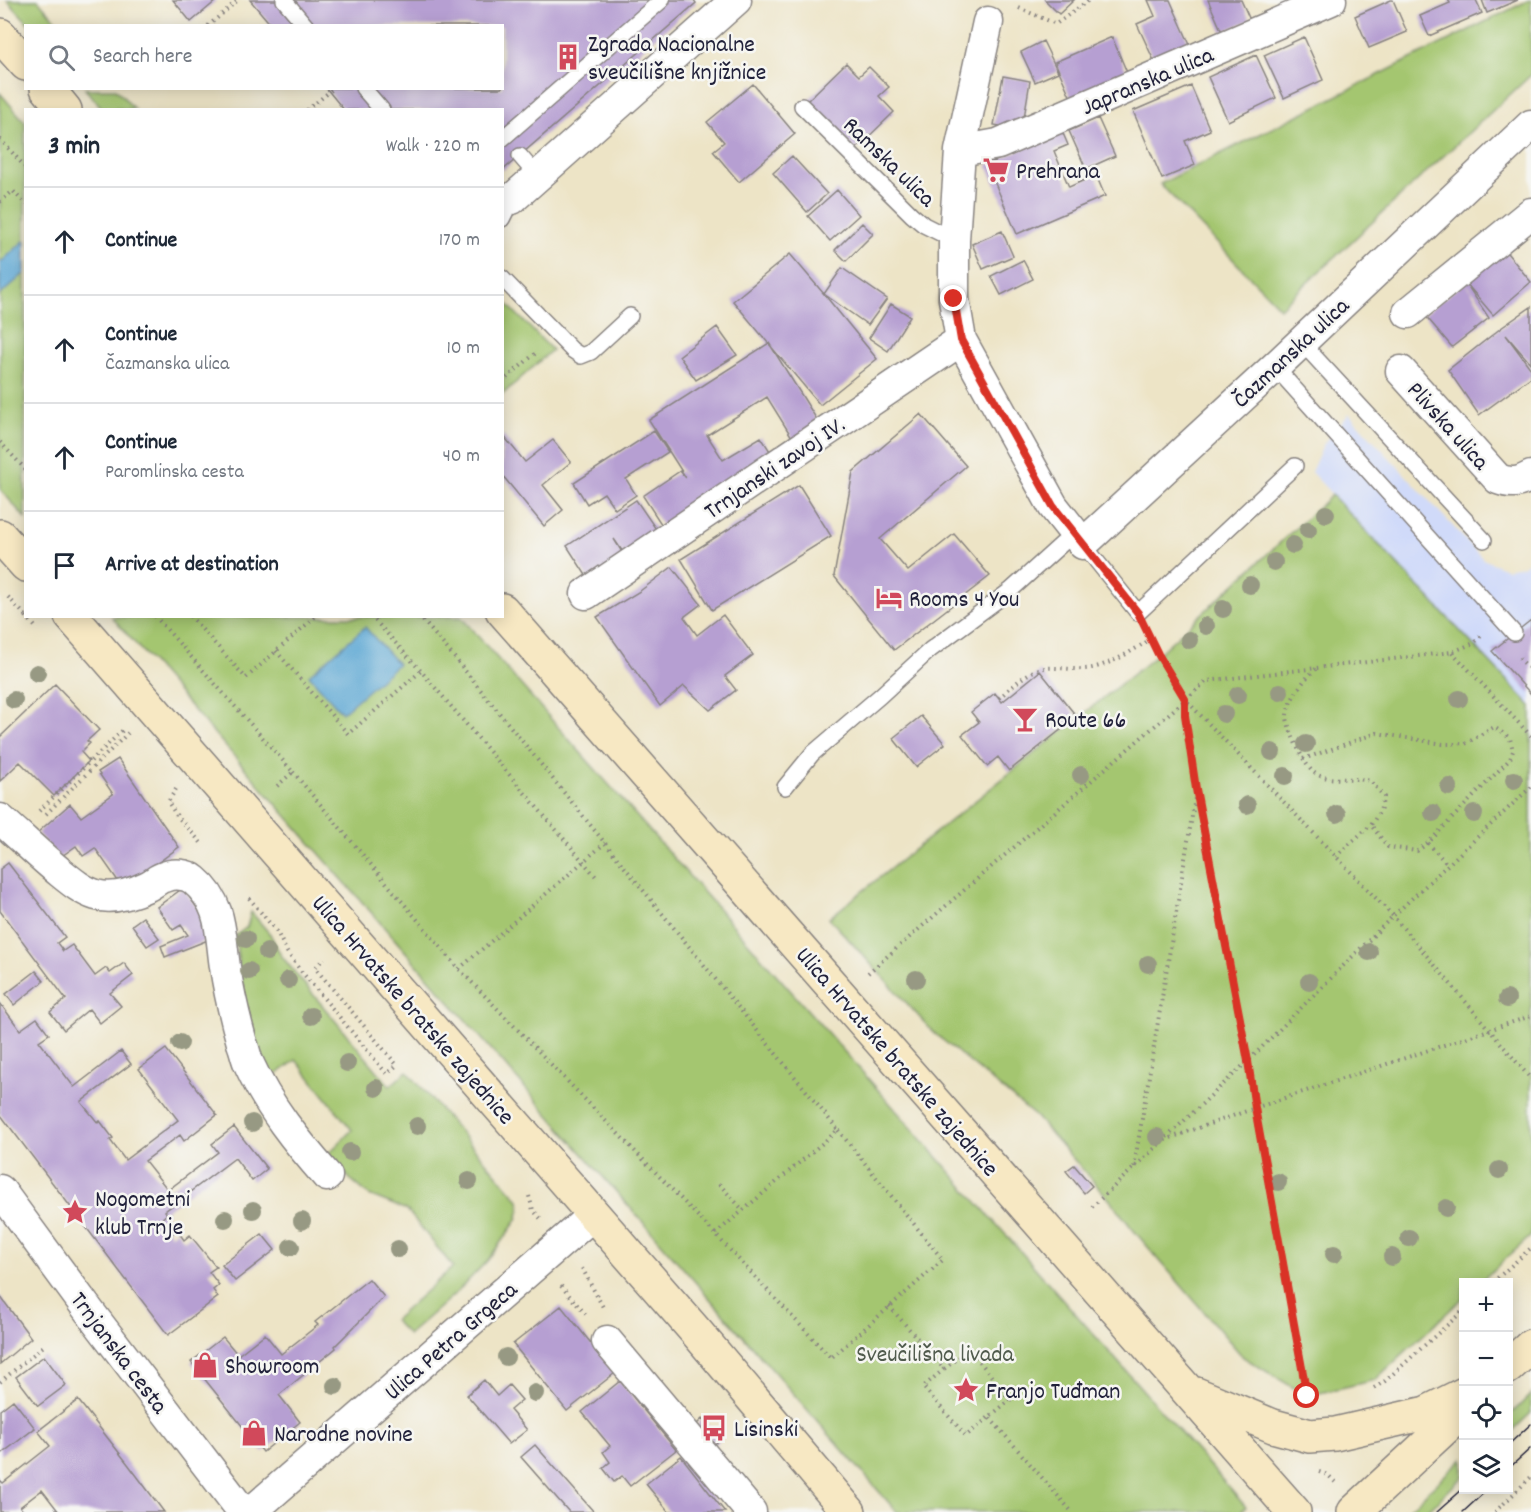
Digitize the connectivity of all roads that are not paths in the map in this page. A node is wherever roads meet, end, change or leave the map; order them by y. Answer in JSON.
{"nodes":[{"id":1,"x":284,"y":0,"type":"edge"},
{"id":2,"x":662,"y":0,"type":"edge"},
{"id":3,"x":736,"y":0,"type":"edge"},
{"id":4,"x":1331,"y":0,"type":"edge"},
{"id":5,"x":988,"y":21,"type":"dead end"},
{"id":6,"x":304,"y":24,"type":"edge"},
{"id":7,"x":0,"y":35,"type":"edge"},
{"id":8,"x":24,"y":62,"type":"edge"},
{"id":9,"x":49,"y":90,"type":"edge"},
{"id":10,"x":365,"y":90,"type":"edge"},
{"id":11,"x":801,"y":106,"type":"dead end"},
{"id":12,"x":63,"y":108,"type":"edge"},
{"id":13,"x":380,"y":108,"type":"edge"},
{"id":14,"x":1531,"y":124,"type":"edge"},
{"id":15,"x":504,"y":137,"type":"edge"},
{"id":16,"x":960,"y":151,"type":"junction"},
{"id":17,"x":507,"y":209,"type":"edge"},
{"id":18,"x":1531,"y":213,"type":"edge"},
{"id":19,"x":954,"y":240,"type":"junction"},
{"id":20,"x":504,"y":280,"type":"edge"},
{"id":21,"x":1408,"y":313,"type":"dead end"},
{"id":22,"x":630,"y":316,"type":"dead end"},
{"id":23,"x":961,"y":340,"type":"junction"},
{"id":24,"x":1301,"y":342,"type":"junction"},
{"id":25,"x":1275,"y":367,"type":"junction"},
{"id":26,"x":1401,"y":371,"type":"dead end"},
{"id":27,"x":1295,"y":466,"type":"dead end"},
{"id":28,"x":1531,"y":476,"type":"edge"},
{"id":29,"x":0,"y":536,"type":"edge"},
{"id":30,"x":1079,"y":539,"type":"junction"},
{"id":31,"x":1484,"y":540,"type":"dead end"},
{"id":32,"x":24,"y":563,"type":"edge"},
{"id":33,"x":586,"y":594,"type":"dead end"},
{"id":34,"x":504,"y":612,"type":"edge"},
{"id":35,"x":73,"y":618,"type":"edge"},
{"id":36,"x":1514,"y":633,"type":"dead end"},
{"id":37,"x":785,"y":787,"type":"dead end"},
{"id":38,"x":12,"y":830,"type":"edge"},
{"id":39,"x":327,"y":1176,"type":"dead end"},
{"id":40,"x":0,"y":1190,"type":"edge"},
{"id":41,"x":594,"y":1214,"type":"junction"},
{"id":42,"x":607,"y":1341,"type":"dead end"},
{"id":43,"x":1531,"y":1346,"type":"edge"},
{"id":44,"x":1513,"y":1363,"type":"edge"},
{"id":45,"x":1189,"y":1391,"type":"junction"},
{"id":46,"x":1459,"y":1396,"type":"edge"},
{"id":47,"x":1459,"y":1415,"type":"edge"},
{"id":48,"x":243,"y":1512,"type":"edge"},
{"id":49,"x":251,"y":1512,"type":"edge"},
{"id":50,"x":751,"y":1512,"type":"edge"},
{"id":51,"x":849,"y":1512,"type":"edge"},
{"id":52,"x":1294,"y":1512,"type":"edge"},
{"id":53,"x":1354,"y":1512,"type":"edge"}],
"edges":[{"from":1,"to":6,"type":"lane"},
{"from":2,"to":15,"type":"lane"},
{"from":3,"to":17,"type":"street"},
{"from":4,"to":16,"type":"street","name":"Japranska ulica"},
{"from":5,"to":16,"type":"street"},
{"from":7,"to":8,"type":"main road"},
{"from":9,"to":12,"type":"main road"},
{"from":10,"to":13,"type":"lane"},
{"from":11,"to":19,"type":"lane","name":"Ramska ulica"},
{"from":14,"to":24,"type":"street","name":"Čazmanska ulica"},
{"from":16,"to":19,"type":"street"},
{"from":18,"to":21,"type":"street"},
{"from":19,"to":23,"type":"street"},
{"from":20,"to":22,"type":"lane"},
{"from":23,"to":30,"type":"street"},
{"from":23,"to":33,"type":"street","name":"Trnjanski zavoj IV."},
{"from":24,"to":25,"type":"street","name":"Čazmanska ulica"},
{"from":24,"to":31,"type":"lane"},
{"from":25,"to":30,"type":"street","name":"Čazmanska ulica"},
{"from":25,"to":36,"type":"lane"},
{"from":26,"to":28,"type":"street","name":"Plivska ulica"},
{"from":27,"to":30,"type":"lane"},
{"from":29,"to":32,"type":"main road"},
{"from":30,"to":37,"type":"lane"},
{"from":34,"to":45,"type":"main road","name":"Ulica Hrvatske bratske zajednice"},
{"from":35,"to":41,"type":"main road","name":"Ulica Hrvatske bratske zajednice"},
{"from":38,"to":39,"type":"street"},
{"from":40,"to":48,"type":"street","name":"Trnjanska cesta"},
{"from":41,"to":49,"type":"street","name":"Ulica Petra Grgeca"},
{"from":41,"to":51,"type":"main road","name":"Ulica Hrvatske bratske zajednice"},
{"from":42,"to":50,"type":"street"},
{"from":43,"to":44,"type":"main road"},
{"from":45,"to":46,"type":"main road"},
{"from":45,"to":52,"type":"main road","name":"Ulica Hrvatske bratske zajednice"},
{"from":47,"to":53,"type":"main road"}]}
